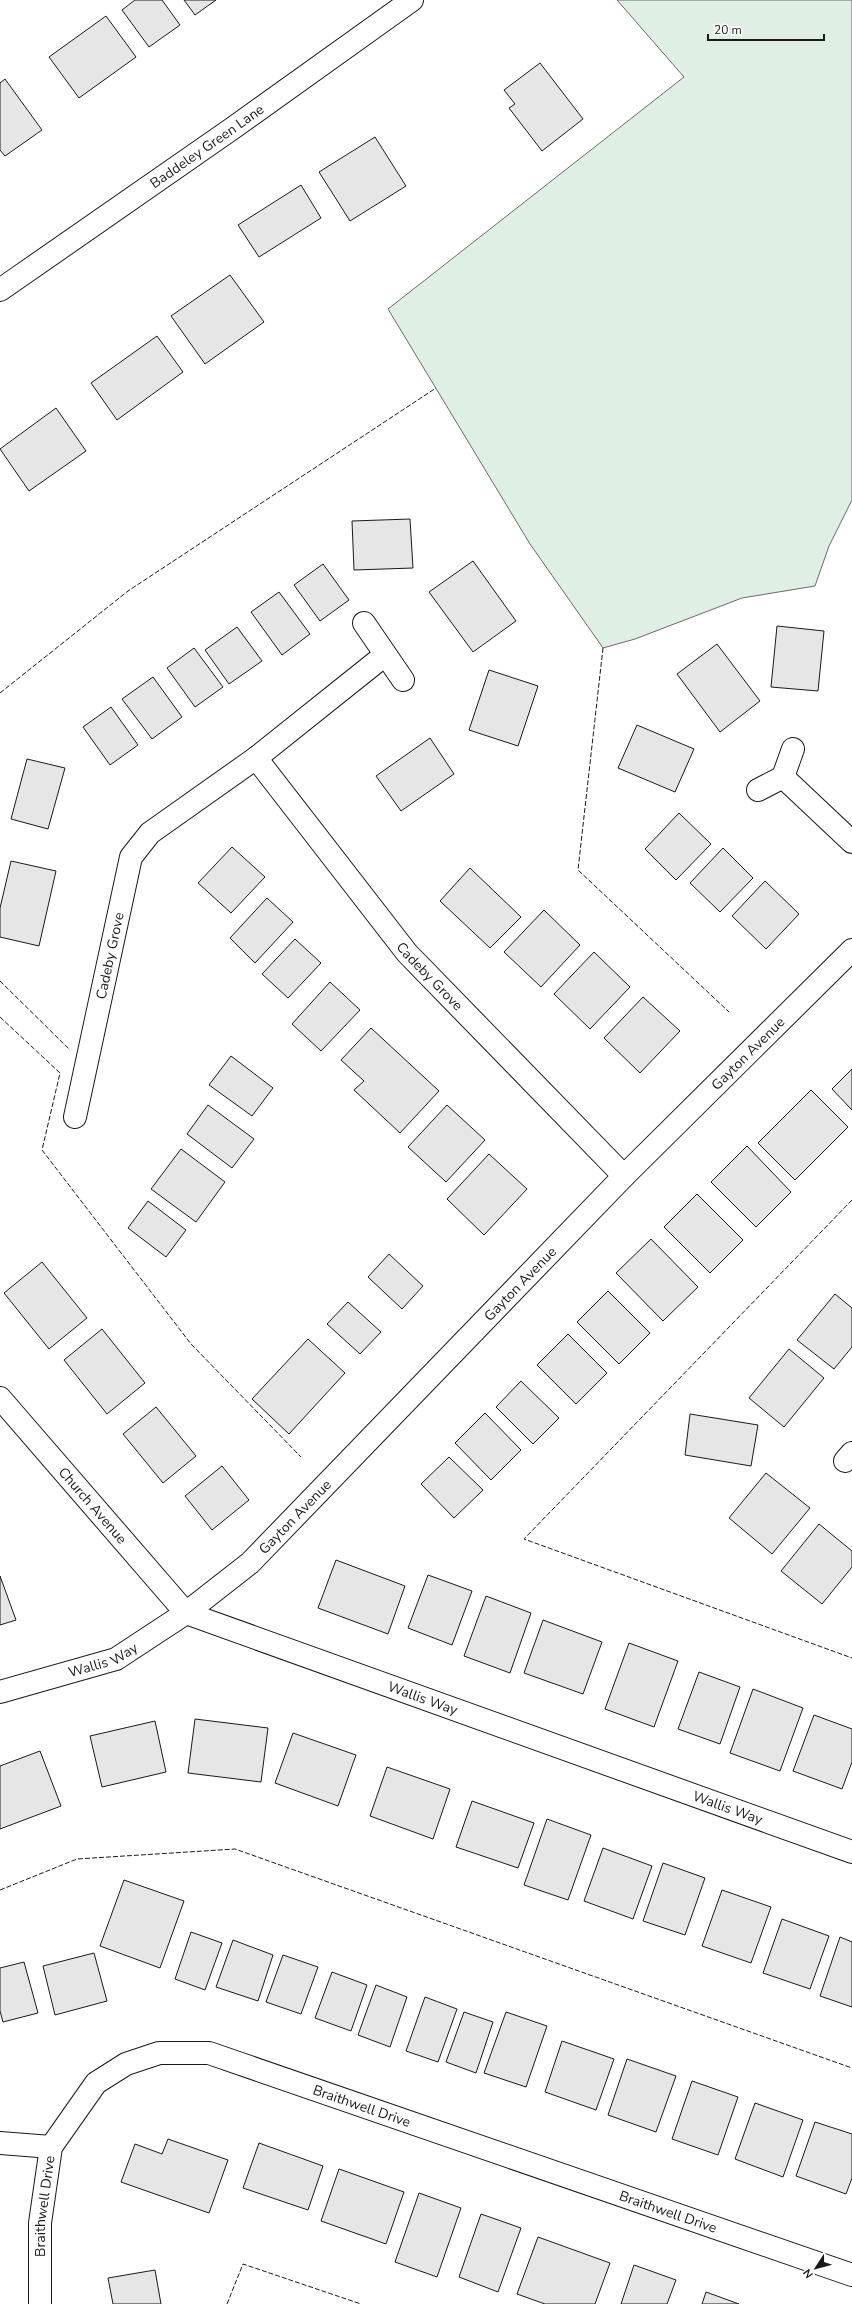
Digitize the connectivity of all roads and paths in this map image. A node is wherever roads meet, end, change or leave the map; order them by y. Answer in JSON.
{"nodes":[{"id":1,"x":412,"y":0,"type":"edge"},
{"id":2,"x":0,"y":290,"type":"edge"},
{"id":3,"x":364,"y":623,"type":"dead end"},
{"id":4,"x":385,"y":655,"type":"junction"},
{"id":5,"x":403,"y":680,"type":"dead end"},
{"id":6,"x":793,"y":749,"type":"dead end"},
{"id":7,"x":256,"y":758,"type":"junction"},
{"id":8,"x":783,"y":777,"type":"junction"},
{"id":9,"x":758,"y":790,"type":"dead end"},
{"id":10,"x":852,"y":842,"type":"edge"},
{"id":11,"x":851,"y":952,"type":"edge"},
{"id":12,"x":75,"y":1117,"type":"dead end"},
{"id":13,"x":624,"y":1176,"type":"junction"},
{"id":14,"x":0,"y":1398,"type":"edge"},
{"id":15,"x":186,"y":1613,"type":"junction"},
{"id":16,"x":0,"y":1692,"type":"edge"},
{"id":17,"x":852,"y":1852,"type":"edge"},
{"id":18,"x":0,"y":2143,"type":"edge"},
{"id":19,"x":51,"y":2147,"type":"junction"},
{"id":20,"x":852,"y":2275,"type":"edge"},
{"id":21,"x":40,"y":2304,"type":"edge"}],
"edges":[{"from":1,"to":2,"type":"street","name":"Baddeley Green Lane"},
{"from":3,"to":4,"type":"street"},
{"from":4,"to":5,"type":"street"},
{"from":4,"to":7,"type":"street","name":"Cadeby Grove"},
{"from":6,"to":8,"type":"street"},
{"from":7,"to":12,"type":"street","name":"Cadeby Grove"},
{"from":7,"to":13,"type":"street","name":"Cadeby Grove"},
{"from":8,"to":9,"type":"street"},
{"from":8,"to":10,"type":"street"},
{"from":11,"to":13,"type":"street","name":"Gayton Avenue"},
{"from":13,"to":15,"type":"street","name":"Gayton Avenue"},
{"from":14,"to":15,"type":"street","name":"Church Avenue"},
{"from":15,"to":16,"type":"street","name":"Wallis Way"},
{"from":15,"to":17,"type":"street","name":"Wallis Way"},
{"from":18,"to":19,"type":"street"},
{"from":19,"to":20,"type":"street","name":"Braithwell Drive"},
{"from":19,"to":21,"type":"street","name":"Braithwell Drive"}]}
